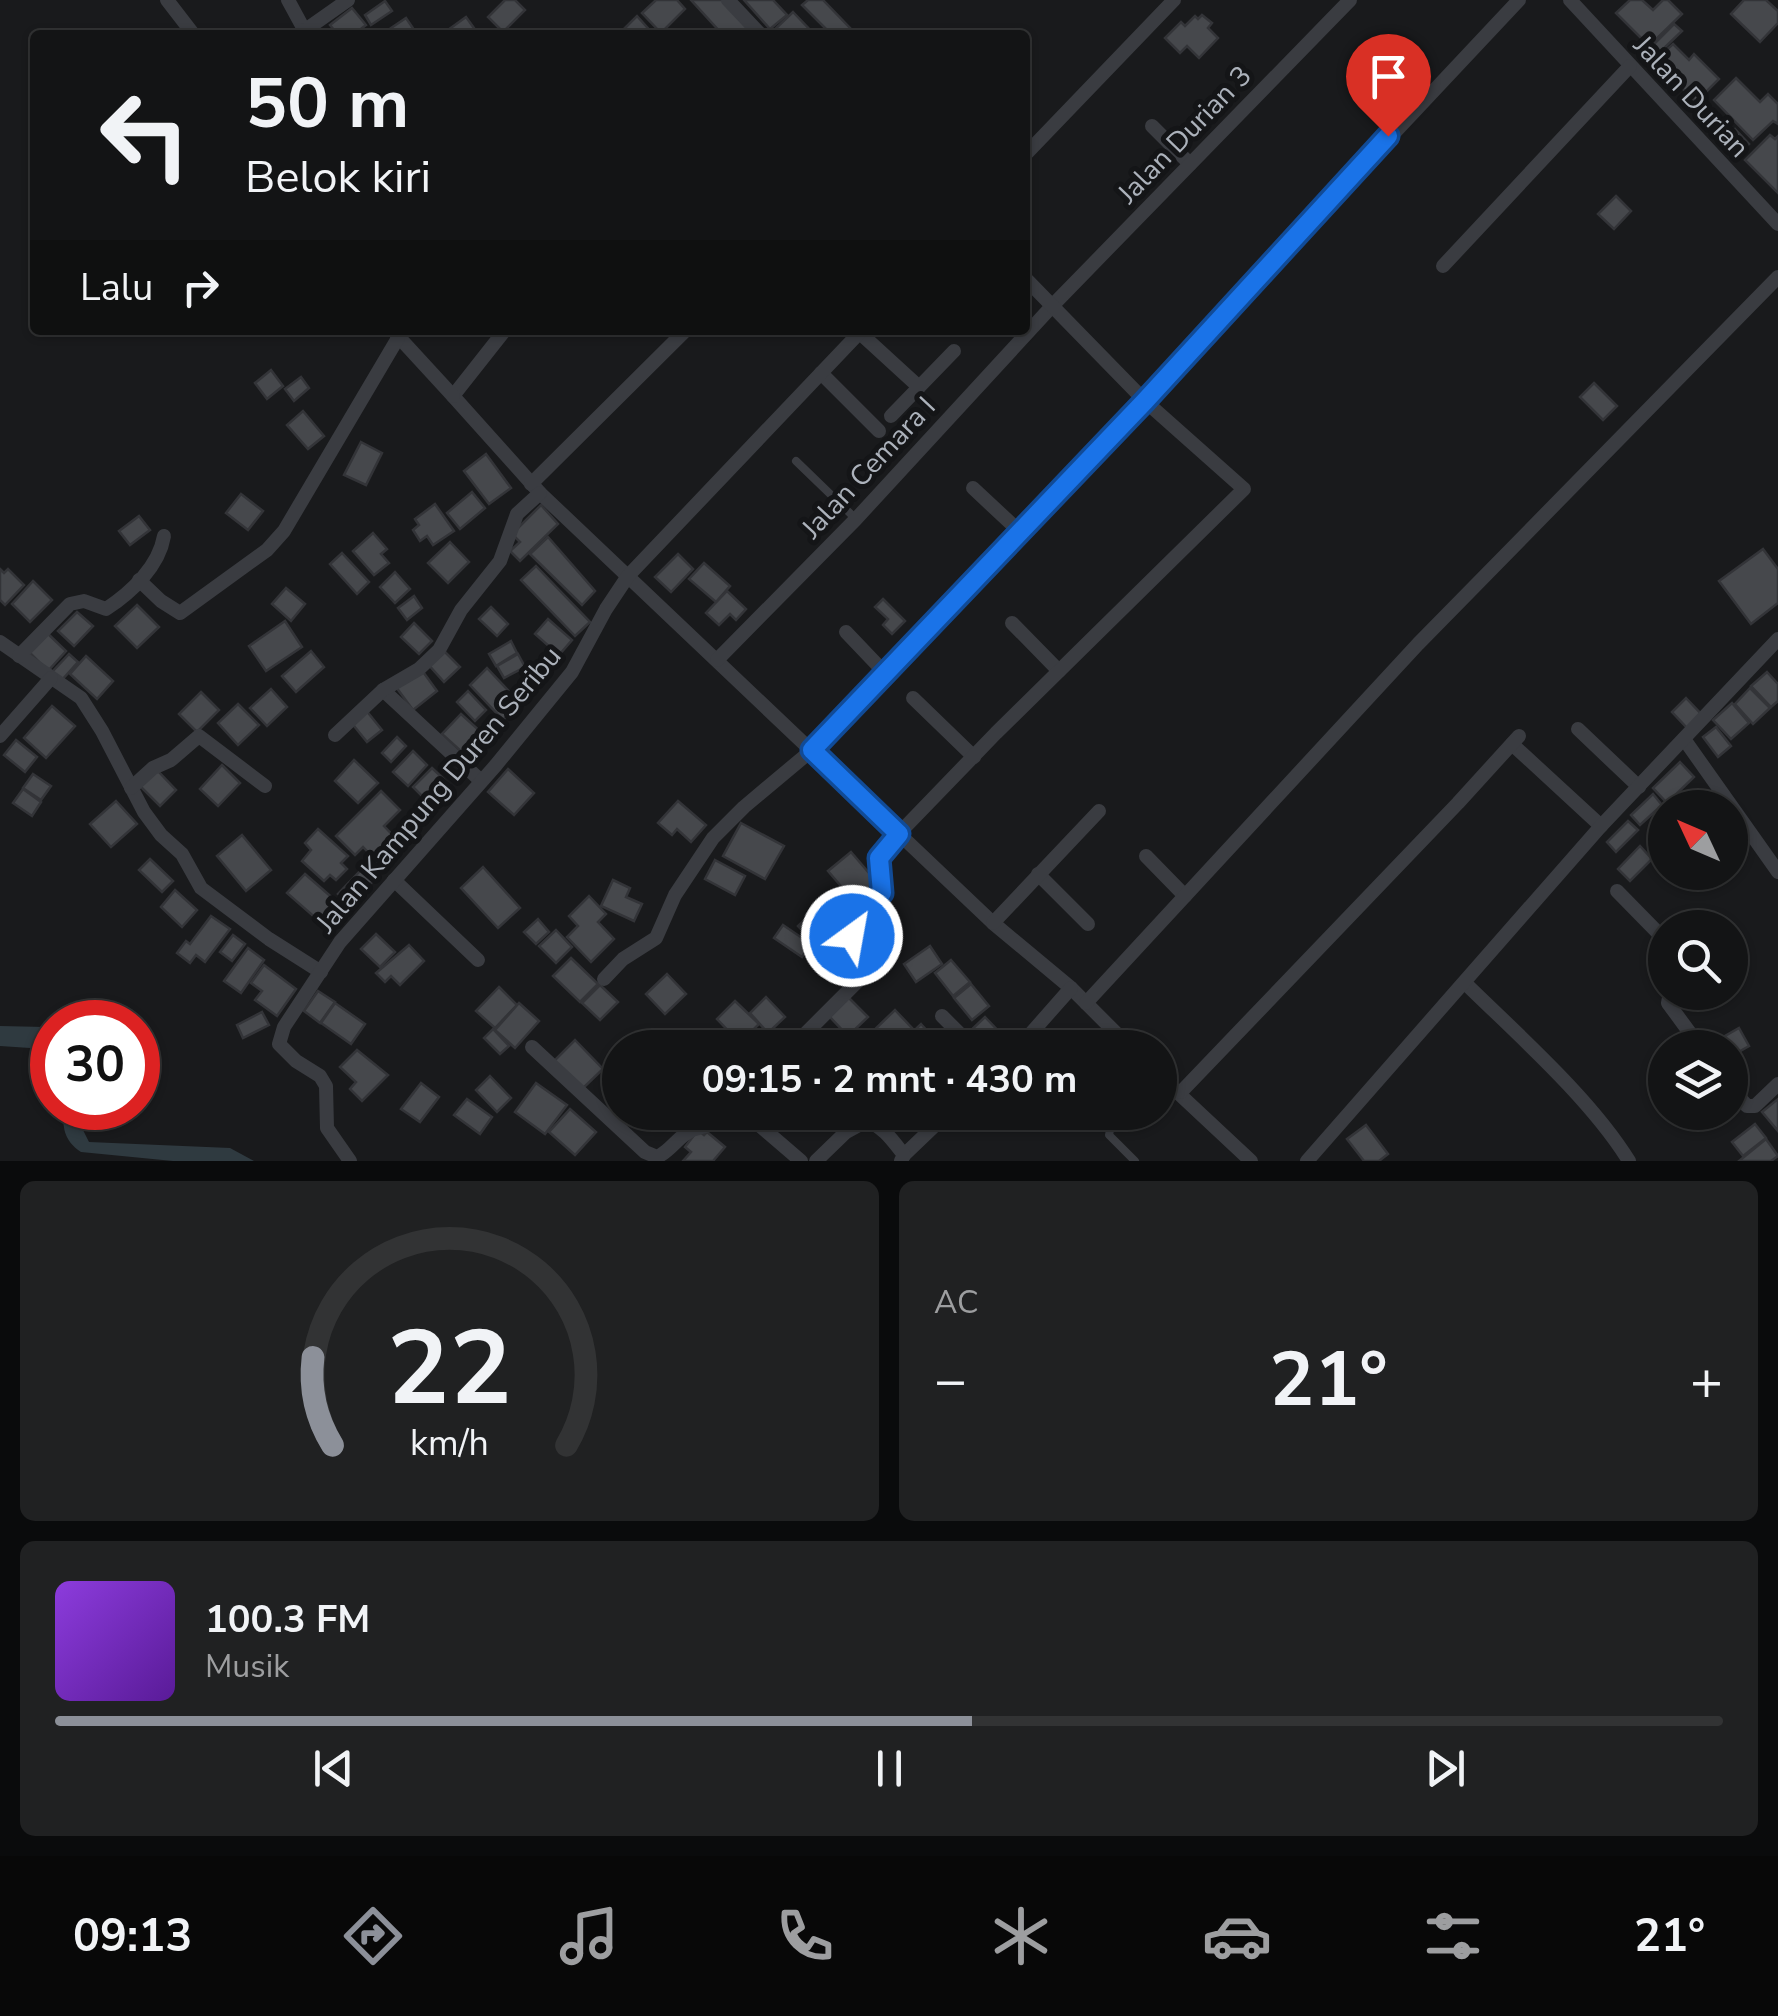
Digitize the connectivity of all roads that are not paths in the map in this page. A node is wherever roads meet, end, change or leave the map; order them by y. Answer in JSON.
{"nodes":[{"id":1,"x":167,"y":0,"type":"edge"},
{"id":2,"x":288,"y":0,"type":"edge"},
{"id":3,"x":348,"y":0,"type":"edge"},
{"id":4,"x":728,"y":0,"type":"edge"},
{"id":5,"x":1174,"y":0,"type":"edge"},
{"id":6,"x":1350,"y":0,"type":"edge"},
{"id":7,"x":1520,"y":0,"type":"edge"},
{"id":8,"x":1570,"y":0,"type":"edge"},
{"id":9,"x":190,"y":30,"type":"edge"},
{"id":10,"x":303,"y":30,"type":"edge"},
{"id":11,"x":309,"y":30,"type":"edge"},
{"id":12,"x":756,"y":30,"type":"edge"},
{"id":13,"x":1630,"y":66,"type":"junction"},
{"id":14,"x":1152,"y":126,"type":"dead end"},
{"id":15,"x":1030,"y":150,"type":"edge"},
{"id":16,"x":1190,"y":164,"type":"junction"},
{"id":17,"x":1778,"y":224,"type":"edge"},
{"id":18,"x":1443,"y":266,"type":"dead end"},
{"id":19,"x":1778,"y":277,"type":"edge"},
{"id":20,"x":1030,"y":282,"type":"edge"},
{"id":21,"x":1054,"y":304,"type":"junction"},
{"id":22,"x":1030,"y":330,"type":"edge"},
{"id":23,"x":395,"y":335,"type":"edge"},
{"id":24,"x":397,"y":335,"type":"edge"},
{"id":25,"x":500,"y":335,"type":"edge"},
{"id":26,"x":681,"y":335,"type":"edge"},
{"id":27,"x":857,"y":335,"type":"edge"},
{"id":28,"x":865,"y":335,"type":"edge"},
{"id":29,"x":1025,"y":335,"type":"edge"},
{"id":30,"x":954,"y":351,"type":"dead end"},
{"id":31,"x":821,"y":373,"type":"junction"},
{"id":32,"x":919,"y":388,"type":"junction"},
{"id":33,"x":453,"y":396,"type":"junction"},
{"id":34,"x":1145,"y":401,"type":"junction"},
{"id":35,"x":891,"y":416,"type":"dead end"},
{"id":36,"x":879,"y":431,"type":"dead end"},
{"id":37,"x":796,"y":460,"type":"dead end"},
{"id":38,"x":535,"y":488,"type":"junction"},
{"id":39,"x":973,"y":488,"type":"dead end"},
{"id":40,"x":856,"y":518,"type":"junction"},
{"id":41,"x":1020,"y":532,"type":"junction"},
{"id":42,"x":164,"y":536,"type":"dead end"},
{"id":43,"x":628,"y":576,"type":"junction"},
{"id":44,"x":139,"y":580,"type":"junction"},
{"id":45,"x":1012,"y":624,"type":"dead end"},
{"id":46,"x":846,"y":632,"type":"dead end"},
{"id":47,"x":1778,"y":639,"type":"edge"},
{"id":48,"x":0,"y":642,"type":"edge"},
{"id":49,"x":19,"y":656,"type":"junction"},
{"id":50,"x":716,"y":660,"type":"junction"},
{"id":51,"x":1059,"y":671,"type":"junction"},
{"id":52,"x":886,"y":674,"type":"junction"},
{"id":53,"x":51,"y":678,"type":"junction"},
{"id":54,"x":383,"y":690,"type":"junction"},
{"id":55,"x":913,"y":698,"type":"dead end"},
{"id":56,"x":1578,"y":730,"type":"dead end"},
{"id":57,"x":335,"y":735,"type":"dead end"},
{"id":58,"x":0,"y":736,"type":"edge"},
{"id":59,"x":1684,"y":739,"type":"junction"},
{"id":60,"x":812,"y":750,"type":"junction"},
{"id":61,"x":974,"y":756,"type":"junction"},
{"id":62,"x":480,"y":780,"type":"junction"},
{"id":63,"x":265,"y":786,"type":"dead end"},
{"id":64,"x":1640,"y":787,"type":"junction"},
{"id":65,"x":131,"y":788,"type":"junction"},
{"id":66,"x":1099,"y":811,"type":"dead end"},
{"id":67,"x":1601,"y":826,"type":"junction"},
{"id":68,"x":899,"y":834,"type":"junction"},
{"id":69,"x":1146,"y":856,"type":"dead end"},
{"id":70,"x":1778,"y":872,"type":"edge"},
{"id":71,"x":1038,"y":874,"type":"junction"},
{"id":72,"x":394,"y":880,"type":"junction"},
{"id":73,"x":1617,"y":891,"type":"dead end"},
{"id":74,"x":1185,"y":896,"type":"junction"},
{"id":75,"x":993,"y":922,"type":"junction"},
{"id":76,"x":1648,"y":923,"type":"edge"},
{"id":77,"x":1088,"y":924,"type":"dead end"},
{"id":78,"x":478,"y":960,"type":"dead end"},
{"id":79,"x":321,"y":972,"type":"junction"},
{"id":80,"x":604,"y":979,"type":"dead end"},
{"id":81,"x":1465,"y":983,"type":"junction"},
{"id":82,"x":1070,"y":988,"type":"junction"},
{"id":83,"x":1086,"y":1003,"type":"junction"},
{"id":84,"x":942,"y":1016,"type":"dead end"},
{"id":85,"x":809,"y":1030,"type":"edge"},
{"id":86,"x":956,"y":1030,"type":"edge"},
{"id":87,"x":1034,"y":1030,"type":"edge"},
{"id":88,"x":1113,"y":1030,"type":"edge"},
{"id":89,"x":532,"y":1048,"type":"dead end"},
{"id":90,"x":1778,"y":1084,"type":"edge"},
{"id":91,"x":1177,"y":1090,"type":"edge"},
{"id":92,"x":1180,"y":1092,"type":"junction"},
{"id":93,"x":1748,"y":1106,"type":"edge"},
{"id":94,"x":602,"y":1112,"type":"edge"},
{"id":95,"x":621,"y":1130,"type":"edge"},
{"id":96,"x":695,"y":1130,"type":"edge"},
{"id":97,"x":765,"y":1130,"type":"edge"},
{"id":98,"x":931,"y":1130,"type":"edge"},
{"id":99,"x":1111,"y":1130,"type":"edge"},
{"id":100,"x":902,"y":1158,"type":"edge"},
{"id":101,"x":350,"y":1161,"type":"edge"},
{"id":102,"x":801,"y":1161,"type":"edge"},
{"id":103,"x":816,"y":1161,"type":"edge"},
{"id":104,"x":1135,"y":1161,"type":"edge"},
{"id":105,"x":1250,"y":1161,"type":"edge"},
{"id":106,"x":1307,"y":1161,"type":"edge"},
{"id":107,"x":1628,"y":1161,"type":"edge"}],
"edges":[{"from":1,"to":9,"type":"street"},
{"from":2,"to":10,"type":"street"},
{"from":3,"to":11,"type":"street"},
{"from":4,"to":12,"type":"street"},
{"from":5,"to":15,"type":"street"},
{"from":6,"to":16,"type":"street","name":"Jalan Durian 3"},
{"from":7,"to":34,"type":"street"},
{"from":8,"to":13,"type":"street","name":"Jalan Durian"},
{"from":13,"to":17,"type":"street","name":"Jalan Durian"},
{"from":13,"to":18,"type":"street"},
{"from":14,"to":16,"type":"street"},
{"from":16,"to":21,"type":"street","name":"Jalan Durian 3"},
{"from":19,"to":74,"type":"street"},
{"from":20,"to":21,"type":"street"},
{"from":21,"to":22,"type":"street","name":"Jalan Cemara I"},
{"from":21,"to":34,"type":"street"},
{"from":23,"to":44,"type":"street"},
{"from":24,"to":33,"type":"street"},
{"from":25,"to":33,"type":"street"},
{"from":26,"to":38,"type":"street"},
{"from":27,"to":31,"type":"street","name":"Jalan Kampung Duren Seribu"},
{"from":28,"to":32,"type":"street"},
{"from":29,"to":40,"type":"street","name":"Jalan Cemara I"},
{"from":30,"to":32,"type":"street"},
{"from":31,"to":36,"type":"street"},
{"from":31,"to":43,"type":"street","name":"Jalan Kampung Duren Seribu"},
{"from":32,"to":35,"type":"street"},
{"from":33,"to":38,"type":"street"},
{"from":34,"to":41,"type":"street"},
{"from":34,"to":51,"type":"street"},
{"from":37,"to":40,"type":"lane"},
{"from":38,"to":43,"type":"street"},
{"from":38,"to":54,"type":"street"},
{"from":39,"to":41,"type":"street"},
{"from":40,"to":50,"type":"street","name":"Jalan Cemara I"},
{"from":41,"to":52,"type":"street"},
{"from":42,"to":44,"type":"street"},
{"from":43,"to":50,"type":"street"},
{"from":43,"to":62,"type":"street","name":"Jalan Kampung Duren Seribu"},
{"from":44,"to":49,"type":"street"},
{"from":45,"to":51,"type":"street"},
{"from":46,"to":52,"type":"street"},
{"from":47,"to":59,"type":"street"},
{"from":48,"to":49,"type":"street","name":"Jalan Kampung Duren Seribu"},
{"from":49,"to":53,"type":"street","name":"Jalan Kampung Duren Seribu"},
{"from":50,"to":60,"type":"street"},
{"from":51,"to":61,"type":"street"},
{"from":52,"to":60,"type":"street"},
{"from":53,"to":58,"type":"street"},
{"from":53,"to":65,"type":"street","name":"Jalan Kampung Duren Seribu"},
{"from":54,"to":57,"type":"street"},
{"from":54,"to":62,"type":"street"},
{"from":55,"to":61,"type":"street"},
{"from":56,"to":64,"type":"street"},
{"from":59,"to":64,"type":"street"},
{"from":59,"to":70,"type":"street"},
{"from":60,"to":68,"type":"street"},
{"from":60,"to":80,"type":"street"},
{"from":61,"to":68,"type":"street"},
{"from":62,"to":72,"type":"street","name":"Jalan Kampung Duren Seribu"},
{"from":63,"to":65,"type":"street"},
{"from":64,"to":67,"type":"street"},
{"from":65,"to":79,"type":"street","name":"Jalan Kampung Duren Seribu"},
{"from":66,"to":71,"type":"street"},
{"from":67,"to":81,"type":"street"},
{"from":67,"to":92,"type":"street"},
{"from":68,"to":75,"type":"street"},
{"from":68,"to":85,"type":"street"},
{"from":69,"to":74,"type":"street"},
{"from":71,"to":75,"type":"street"},
{"from":71,"to":77,"type":"street"},
{"from":72,"to":78,"type":"street"},
{"from":72,"to":79,"type":"street","name":"Jalan Kampung Duren Seribu"},
{"from":73,"to":76,"type":"street"},
{"from":74,"to":83,"type":"street"},
{"from":75,"to":82,"type":"street"},
{"from":79,"to":101,"type":"street"},
{"from":81,"to":106,"type":"street"},
{"from":81,"to":107,"type":"street"},
{"from":82,"to":83,"type":"street"},
{"from":82,"to":87,"type":"street"},
{"from":83,"to":88,"type":"street"},
{"from":84,"to":86,"type":"street"},
{"from":89,"to":94,"type":"street"},
{"from":90,"to":93,"type":"street"},
{"from":91,"to":92,"type":"street"},
{"from":92,"to":105,"type":"street"},
{"from":95,"to":96,"type":"street"},
{"from":97,"to":102,"type":"street"},
{"from":98,"to":100,"type":"street"},
{"from":99,"to":104,"type":"lane"},
{"from":100,"to":103,"type":"street"}]}
